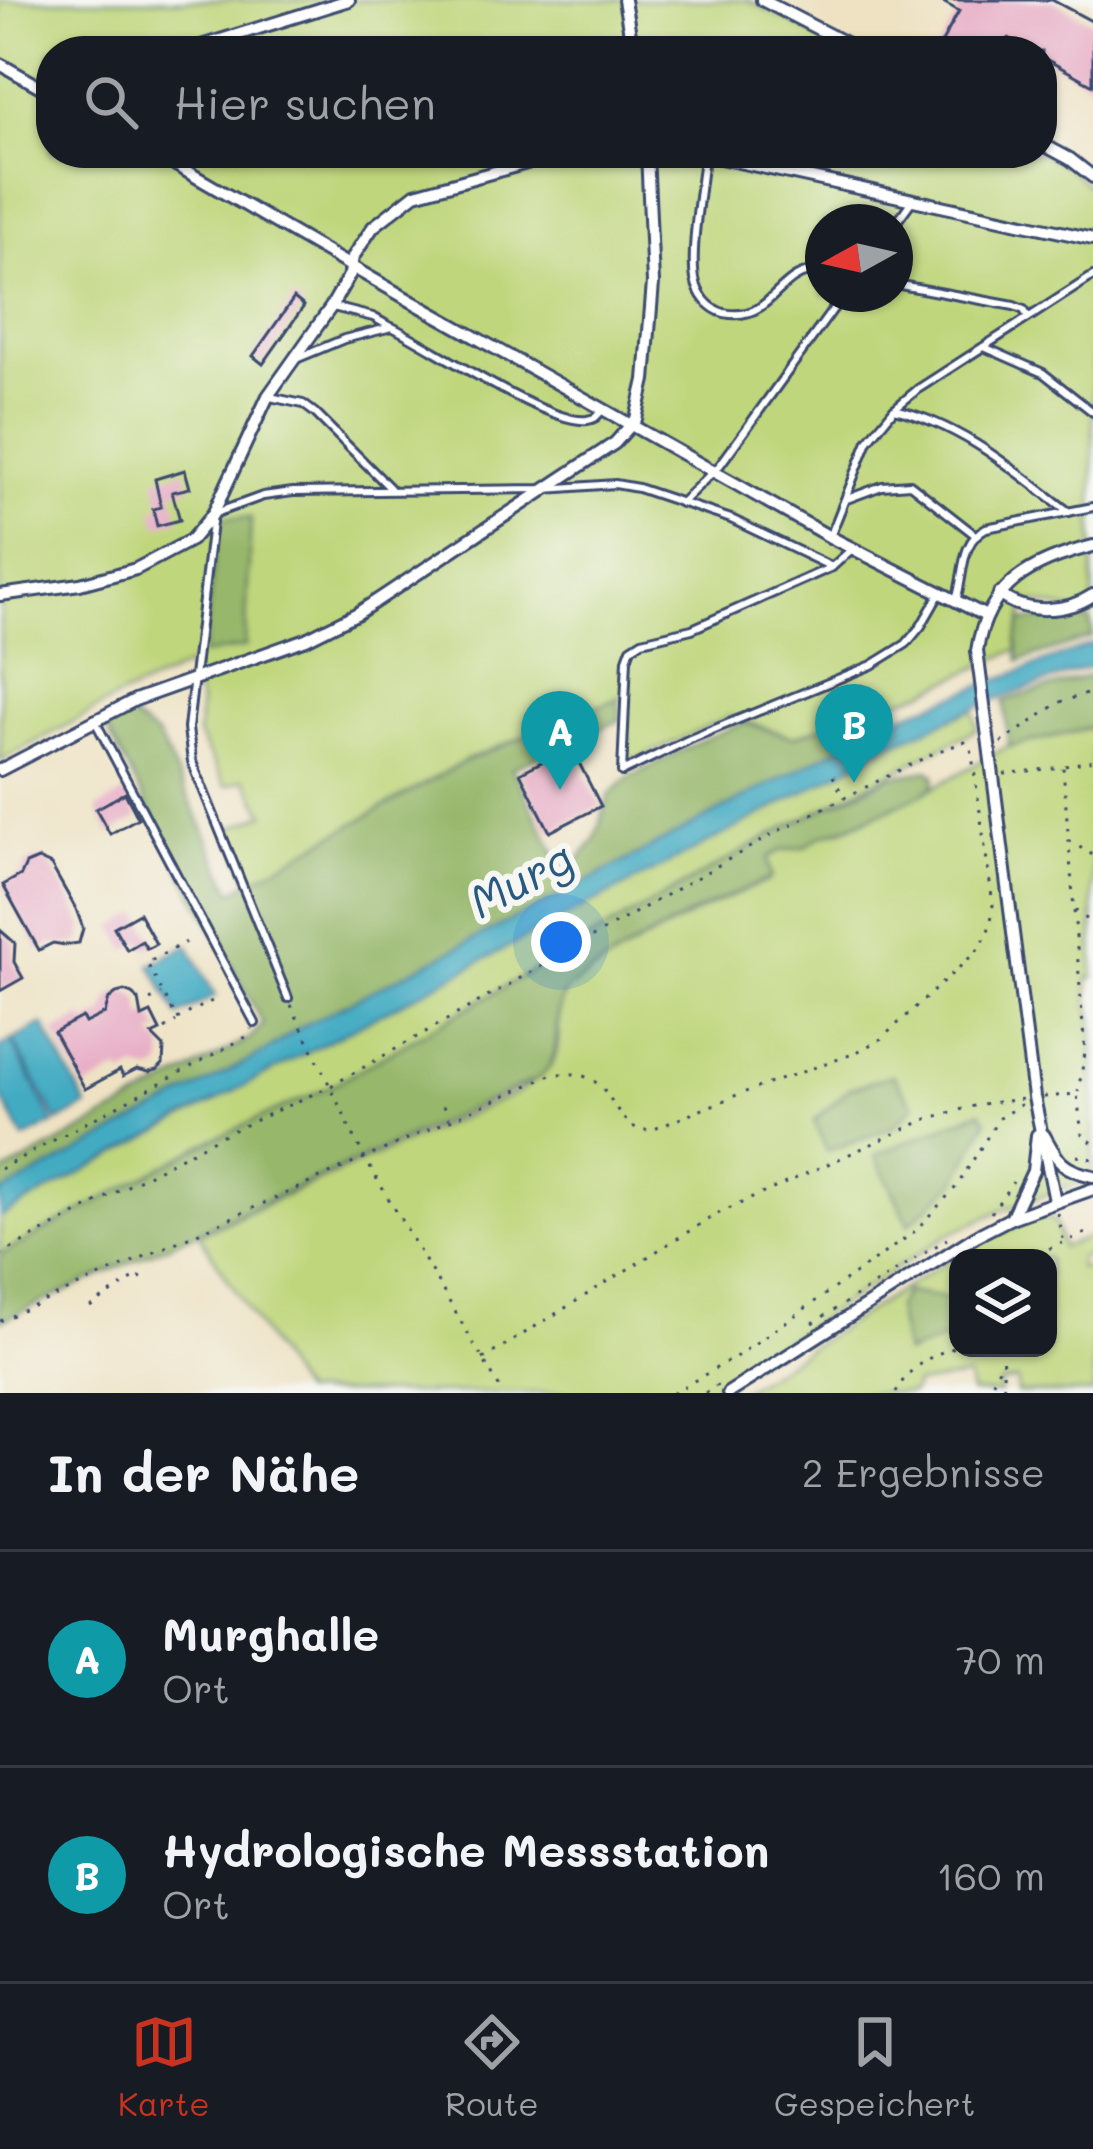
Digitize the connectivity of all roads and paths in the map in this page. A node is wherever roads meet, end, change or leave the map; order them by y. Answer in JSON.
{"nodes":[{"id":1,"x":349,"y":0,"type":"edge"},
{"id":2,"x":624,"y":0,"type":"edge"},
{"id":3,"x":762,"y":0,"type":"edge"},
{"id":4,"x":233,"y":36,"type":"edge"},
{"id":5,"x":630,"y":36,"type":"edge"},
{"id":6,"x":832,"y":36,"type":"edge"},
{"id":7,"x":0,"y":65,"type":"edge"},
{"id":8,"x":36,"y":85,"type":"edge"},
{"id":9,"x":1057,"y":152,"type":"edge"},
{"id":10,"x":180,"y":168,"type":"edge"},
{"id":11,"x":509,"y":168,"type":"edge"},
{"id":12,"x":648,"y":168,"type":"edge"},
{"id":13,"x":700,"y":168,"type":"edge"},
{"id":14,"x":765,"y":168,"type":"edge"},
{"id":15,"x":1093,"y":177,"type":"edge"},
{"id":16,"x":912,"y":200,"type":"junction"},
{"id":17,"x":909,"y":204,"type":"edge"},
{"id":18,"x":1093,"y":239,"type":"edge"},
{"id":19,"x":351,"y":266,"type":"junction"},
{"id":20,"x":805,"y":273,"type":"edge"},
{"id":21,"x":1093,"y":275,"type":"edge"},
{"id":22,"x":913,"y":287,"type":"edge"},
{"id":23,"x":331,"y":307,"type":"junction"},
{"id":24,"x":831,"y":312,"type":"edge"},
{"id":25,"x":1028,"y":316,"type":"junction"},
{"id":26,"x":392,"y":327,"type":"junction"},
{"id":27,"x":982,"y":346,"type":"junction"},
{"id":28,"x":293,"y":360,"type":"junction"},
{"id":29,"x":268,"y":396,"type":"junction"},
{"id":30,"x":894,"y":409,"type":"junction"},
{"id":31,"x":602,"y":410,"type":"junction"},
{"id":32,"x":1093,"y":412,"type":"edge"},
{"id":33,"x":631,"y":425,"type":"junction"},
{"id":34,"x":714,"y":471,"type":"junction"},
{"id":35,"x":546,"y":489,"type":"junction"},
{"id":36,"x":393,"y":490,"type":"junction"},
{"id":37,"x":845,"y":500,"type":"junction"},
{"id":38,"x":681,"y":503,"type":"junction"},
{"id":39,"x":1093,"y":507,"type":"edge"},
{"id":40,"x":1069,"y":512,"type":"junction"},
{"id":41,"x":213,"y":514,"type":"junction"},
{"id":42,"x":974,"y":534,"type":"junction"},
{"id":43,"x":830,"y":537,"type":"junction"},
{"id":44,"x":1093,"y":546,"type":"edge"},
{"id":45,"x":853,"y":549,"type":"junction"},
{"id":46,"x":832,"y":568,"type":"junction"},
{"id":47,"x":940,"y":592,"type":"junction"},
{"id":48,"x":0,"y":595,"type":"edge"},
{"id":49,"x":999,"y":595,"type":"junction"},
{"id":50,"x":1093,"y":595,"type":"edge"},
{"id":51,"x":956,"y":600,"type":"junction"},
{"id":52,"x":986,"y":616,"type":"junction"},
{"id":53,"x":196,"y":676,"type":"junction"},
{"id":54,"x":1093,"y":692,"type":"edge"},
{"id":55,"x":94,"y":719,"type":"junction"},
{"id":56,"x":970,"y":741,"type":"junction"},
{"id":57,"x":992,"y":743,"type":"junction"},
{"id":58,"x":1093,"y":760,"type":"edge"},
{"id":59,"x":1063,"y":766,"type":"junction"},
{"id":60,"x":0,"y":770,"type":"edge"},
{"id":61,"x":833,"y":776,"type":"dead end"},
{"id":62,"x":993,"y":776,"type":"junction"},
{"id":63,"x":122,"y":794,"type":"dead end"},
{"id":64,"x":844,"y":798,"type":"junction"},
{"id":65,"x":109,"y":802,"type":"dead end"},
{"id":66,"x":1069,"y":841,"type":"junction"},
{"id":67,"x":1093,"y":855,"type":"edge"},
{"id":68,"x":1074,"y":909,"type":"junction"},
{"id":69,"x":1093,"y":924,"type":"edge"},
{"id":70,"x":187,"y":942,"type":"dead end"},
{"id":71,"x":163,"y":993,"type":"junction"},
{"id":72,"x":218,"y":998,"type":"dead end"},
{"id":73,"x":288,"y":998,"type":"joint"},
{"id":74,"x":150,"y":1000,"type":"dead end"},
{"id":75,"x":177,"y":1019,"type":"junction"},
{"id":76,"x":255,"y":1022,"type":"joint"},
{"id":77,"x":165,"y":1028,"type":"dead end"},
{"id":78,"x":1085,"y":1053,"type":"junction"},
{"id":79,"x":1093,"y":1054,"type":"edge"},
{"id":80,"x":329,"y":1087,"type":"junction"},
{"id":81,"x":1077,"y":1094,"type":"junction"},
{"id":82,"x":1034,"y":1097,"type":"junction"},
{"id":83,"x":442,"y":1106,"type":"dead end"},
{"id":84,"x":450,"y":1120,"type":"junction"},
{"id":85,"x":1039,"y":1126,"type":"junction"},
{"id":86,"x":1093,"y":1144,"type":"edge"},
{"id":87,"x":364,"y":1157,"type":"junction"},
{"id":88,"x":1093,"y":1159,"type":"edge"},
{"id":89,"x":1058,"y":1161,"type":"junction"},
{"id":90,"x":0,"y":1169,"type":"edge"},
{"id":91,"x":1033,"y":1171,"type":"junction"},
{"id":92,"x":1093,"y":1176,"type":"edge"},
{"id":93,"x":1093,"y":1189,"type":"edge"},
{"id":94,"x":1055,"y":1201,"type":"junction"},
{"id":95,"x":1011,"y":1218,"type":"junction"},
{"id":96,"x":983,"y":1219,"type":"dead end"},
{"id":97,"x":1093,"y":1230,"type":"edge"},
{"id":98,"x":947,"y":1239,"type":"dead end"},
{"id":99,"x":1064,"y":1240,"type":"junction"},
{"id":100,"x":1046,"y":1249,"type":"edge"},
{"id":101,"x":0,"y":1256,"type":"edge"},
{"id":102,"x":145,"y":1284,"type":"dead end"},
{"id":103,"x":90,"y":1307,"type":"dead end"},
{"id":104,"x":0,"y":1321,"type":"edge"},
{"id":105,"x":799,"y":1332,"type":"dead end"},
{"id":106,"x":949,"y":1349,"type":"edge"},
{"id":107,"x":1003,"y":1357,"type":"edge"},
{"id":108,"x":483,"y":1359,"type":"junction"},
{"id":109,"x":1003,"y":1360,"type":"junction"},
{"id":110,"x":726,"y":1387,"type":"edge"},
{"id":111,"x":503,"y":1393,"type":"edge"},
{"id":112,"x":673,"y":1393,"type":"edge"},
{"id":113,"x":705,"y":1393,"type":"edge"},
{"id":114,"x":896,"y":1393,"type":"edge"},
{"id":115,"x":988,"y":1393,"type":"edge"},
{"id":116,"x":1004,"y":1393,"type":"edge"}],
"edges":[{"from":1,"to":4,"type":"street"},
{"from":2,"to":5,"type":"street"},
{"from":3,"to":6,"type":"street"},
{"from":7,"to":8,"type":"street"},
{"from":9,"to":15,"type":"street"},
{"from":10,"to":19,"type":"street"},
{"from":11,"to":19,"type":"street"},
{"from":12,"to":33,"type":"street"},
{"from":13,"to":20,"type":"lane"},
{"from":14,"to":16,"type":"street"},
{"from":16,"to":17,"type":"lane"},
{"from":16,"to":18,"type":"street"},
{"from":19,"to":23,"type":"street"},
{"from":19,"to":31,"type":"street"},
{"from":21,"to":25,"type":"lane"},
{"from":22,"to":25,"type":"lane"},
{"from":23,"to":26,"type":"lane"},
{"from":23,"to":28,"type":"street"},
{"from":24,"to":34,"type":"lane"},
{"from":25,"to":27,"type":"lane"},
{"from":26,"to":28,"type":"lane"},
{"from":26,"to":31,"type":"lane"},
{"from":27,"to":30,"type":"lane"},
{"from":27,"to":32,"type":"lane"},
{"from":28,"to":29,"type":"street"},
{"from":29,"to":36,"type":"lane"},
{"from":29,"to":41,"type":"street"},
{"from":30,"to":37,"type":"lane"},
{"from":30,"to":40,"type":"lane"},
{"from":31,"to":33,"type":"street"},
{"from":33,"to":34,"type":"street"},
{"from":33,"to":35,"type":"street"},
{"from":34,"to":38,"type":"lane"},
{"from":34,"to":43,"type":"street"},
{"from":35,"to":36,"type":"lane"},
{"from":35,"to":38,"type":"lane"},
{"from":35,"to":53,"type":"street"},
{"from":36,"to":41,"type":"lane"},
{"from":37,"to":42,"type":"lane"},
{"from":37,"to":43,"type":"lane"},
{"from":38,"to":46,"type":"lane"},
{"from":39,"to":40,"type":"lane"},
{"from":40,"to":42,"type":"lane"},
{"from":41,"to":48,"type":"street"},
{"from":41,"to":53,"type":"lane"},
{"from":42,"to":51,"type":"lane"},
{"from":43,"to":45,"type":"street"},
{"from":44,"to":49,"type":"street"},
{"from":45,"to":46,"type":"lane"},
{"from":45,"to":47,"type":"street"},
{"from":46,"to":47,"type":"lane"},
{"from":47,"to":51,"type":"street"},
{"from":49,"to":50,"type":"street"},
{"from":49,"to":52,"type":"street"},
{"from":51,"to":52,"type":"street"},
{"from":52,"to":57,"type":"street"},
{"from":53,"to":55,"type":"street"},
{"from":53,"to":73,"type":"lane"},
{"from":54,"to":57,"type":"path"},
{"from":55,"to":60,"type":"street"},
{"from":55,"to":76,"type":"lane"},
{"from":56,"to":57,"type":"path"},
{"from":56,"to":64,"type":"path"},
{"from":56,"to":84,"type":"path"},
{"from":57,"to":62,"type":"street"},
{"from":58,"to":59,"type":"path"},
{"from":59,"to":62,"type":"path"},
{"from":59,"to":66,"type":"path"},
{"from":61,"to":64,"type":"path"},
{"from":62,"to":82,"type":"street"},
{"from":63,"to":65,"type":"path"},
{"from":64,"to":80,"type":"path"},
{"from":66,"to":67,"type":"path"},
{"from":66,"to":68,"type":"path"},
{"from":68,"to":69,"type":"path"},
{"from":68,"to":78,"type":"path"},
{"from":70,"to":71,"type":"path"},
{"from":71,"to":74,"type":"path"},
{"from":71,"to":75,"type":"path"},
{"from":72,"to":75,"type":"path"},
{"from":73,"to":80,"type":"path"},
{"from":75,"to":77,"type":"path"},
{"from":76,"to":90,"type":"path"},
{"from":78,"to":79,"type":"path"},
{"from":78,"to":81,"type":"path"},
{"from":80,"to":87,"type":"path"},
{"from":80,"to":101,"type":"path"},
{"from":81,"to":82,"type":"path"},
{"from":81,"to":86,"type":"path"},
{"from":82,"to":85,"type":"street"},
{"from":82,"to":108,"type":"path"},
{"from":82,"to":112,"type":"path"},
{"from":83,"to":84,"type":"path"},
{"from":84,"to":87,"type":"path"},
{"from":85,"to":89,"type":"street"},
{"from":85,"to":91,"type":"street"},
{"from":85,"to":94,"type":"street"},
{"from":87,"to":104,"type":"path"},
{"from":87,"to":108,"type":"path"},
{"from":88,"to":89,"type":"path"},
{"from":89,"to":92,"type":"street"},
{"from":91,"to":95,"type":"street"},
{"from":91,"to":96,"type":"path"},
{"from":93,"to":94,"type":"street"},
{"from":94,"to":95,"type":"street"},
{"from":94,"to":99,"type":"path"},
{"from":95,"to":110,"type":"street"},
{"from":97,"to":99,"type":"path"},
{"from":98,"to":105,"type":"path"},
{"from":99,"to":100,"type":"path"},
{"from":102,"to":103,"type":"path"},
{"from":106,"to":114,"type":"path"},
{"from":107,"to":109,"type":"path"},
{"from":108,"to":111,"type":"path"},
{"from":109,"to":115,"type":"path"},
{"from":109,"to":116,"type":"path"},
{"from":110,"to":113,"type":"path"}]}
